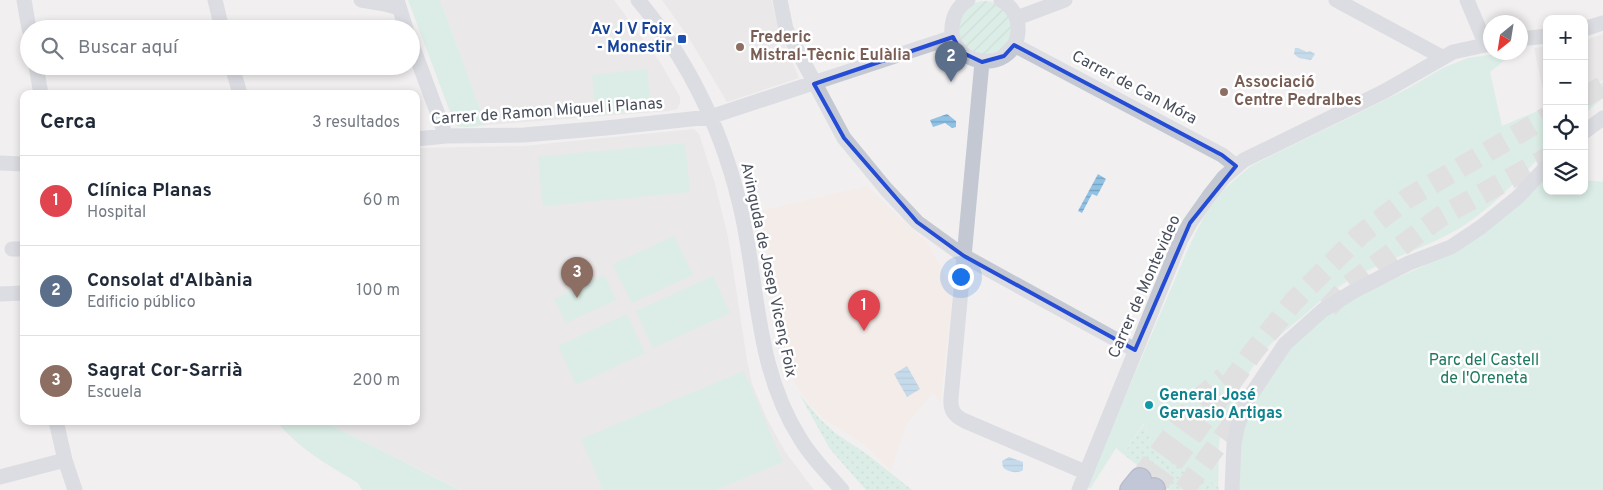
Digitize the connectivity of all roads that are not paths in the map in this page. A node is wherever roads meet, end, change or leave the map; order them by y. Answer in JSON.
{"nodes":[{"id":1,"x":24,"y":0,"type":"edge"},
{"id":2,"x":215,"y":0,"type":"edge"},
{"id":3,"x":361,"y":0,"type":"edge"},
{"id":4,"x":638,"y":0,"type":"edge"},
{"id":5,"x":780,"y":0,"type":"edge"},
{"id":6,"x":968,"y":0,"type":"edge"},
{"id":7,"x":1002,"y":0,"type":"edge"},
{"id":8,"x":1066,"y":0,"type":"edge"},
{"id":9,"x":1336,"y":0,"type":"edge"},
{"id":10,"x":1468,"y":0,"type":"edge"},
{"id":11,"x":398,"y":4,"type":"edge"},
{"id":12,"x":1017,"y":18,"type":"junction"},
{"id":13,"x":28,"y":20,"type":"edge"},
{"id":14,"x":220,"y":20,"type":"edge"},
{"id":15,"x":403,"y":20,"type":"edge"},
{"id":16,"x":1603,"y":23,"type":"edge"},
{"id":17,"x":1588,"y":28,"type":"edge"},
{"id":18,"x":1483,"y":34,"type":"edge"},
{"id":19,"x":953,"y":37,"type":"junction"},
{"id":20,"x":1543,"y":37,"type":"edge"},
{"id":21,"x":1528,"y":39,"type":"edge"},
{"id":22,"x":1014,"y":45,"type":"junction"},
{"id":23,"x":1483,"y":46,"type":"edge"},
{"id":24,"x":1442,"y":57,"type":"junction"},
{"id":25,"x":982,"y":62,"type":"junction"},
{"id":26,"x":420,"y":66,"type":"edge"},
{"id":27,"x":38,"y":75,"type":"edge"},
{"id":28,"x":235,"y":75,"type":"edge"},
{"id":29,"x":814,"y":84,"type":"junction"},
{"id":30,"x":41,"y":90,"type":"edge"},
{"id":31,"x":239,"y":90,"type":"edge"},
{"id":32,"x":710,"y":117,"type":"junction"},
{"id":33,"x":1603,"y":118,"type":"edge"},
{"id":34,"x":1588,"y":129,"type":"edge"},
{"id":35,"x":446,"y":136,"type":"junction"},
{"id":36,"x":420,"y":139,"type":"edge"},
{"id":37,"x":0,"y":163,"type":"edge"},
{"id":38,"x":20,"y":164,"type":"edge"},
{"id":39,"x":1236,"y":166,"type":"junction"},
{"id":40,"x":1543,"y":170,"type":"edge"},
{"id":41,"x":964,"y":256,"type":"junction"},
{"id":42,"x":1,"y":292,"type":"edge"},
{"id":43,"x":20,"y":294,"type":"edge"},
{"id":44,"x":1135,"y":350,"type":"junction"},
{"id":45,"x":57,"y":425,"type":"edge"},
{"id":46,"x":65,"y":460,"type":"junction"},
{"id":47,"x":1085,"y":472,"type":"junction"},
{"id":48,"x":0,"y":477,"type":"edge"},
{"id":49,"x":75,"y":490,"type":"edge"},
{"id":50,"x":842,"y":490,"type":"edge"},
{"id":51,"x":1079,"y":490,"type":"edge"},
{"id":52,"x":1232,"y":490,"type":"edge"}],
"edges":[{"from":1,"to":13,"type":"street"},
{"from":2,"to":14,"type":"street"},
{"from":3,"to":11,"type":"street"},
{"from":4,"to":32,"type":"street","name":"Avinguda de Josep Vicenç Foix"},
{"from":5,"to":29,"type":"street"},
{"from":6,"to":19,"type":"street"},
{"from":7,"to":12,"type":"street"},
{"from":8,"to":12,"type":"street"},
{"from":9,"to":24,"type":"street"},
{"from":10,"to":18,"type":"street"},
{"from":11,"to":15,"type":"street"},
{"from":12,"to":22,"type":"street"},
{"from":16,"to":17,"type":"street"},
{"from":19,"to":25,"type":"street"},
{"from":19,"to":29,"type":"street","name":"Carrer de Ramon Miquel i Planas"},
{"from":20,"to":21,"type":"street"},
{"from":22,"to":25,"type":"street"},
{"from":22,"to":39,"type":"street","name":"Carrer de Can Móra"},
{"from":23,"to":24,"type":"street","name":"Carrer de Montevideo"},
{"from":24,"to":39,"type":"street","name":"Carrer de Montevideo"},
{"from":25,"to":41,"type":"street"},
{"from":26,"to":35,"type":"street"},
{"from":27,"to":30,"type":"street"},
{"from":28,"to":31,"type":"street"},
{"from":29,"to":32,"type":"street","name":"Carrer de Ramon Miquel i Planas"},
{"from":29,"to":41,"type":"street"},
{"from":32,"to":35,"type":"street","name":"Carrer de Ramon Miquel i Planas"},
{"from":32,"to":50,"type":"street","name":"Avinguda de Josep Vicenç Foix"},
{"from":33,"to":34,"type":"street"},
{"from":35,"to":36,"type":"street","name":"Carrer de Ramon Miquel i Planas"},
{"from":37,"to":38,"type":"street"},
{"from":39,"to":44,"type":"street","name":"Carrer de Montevideo"},
{"from":40,"to":52,"type":"street"},
{"from":41,"to":44,"type":"street"},
{"from":41,"to":47,"type":"street"},
{"from":42,"to":43,"type":"street"},
{"from":44,"to":47,"type":"street","name":"Carrer de Montevideo"},
{"from":45,"to":46,"type":"street"},
{"from":46,"to":48,"type":"street"},
{"from":46,"to":49,"type":"street"},
{"from":47,"to":51,"type":"street","name":"Carrer de Montevideo"}]}
